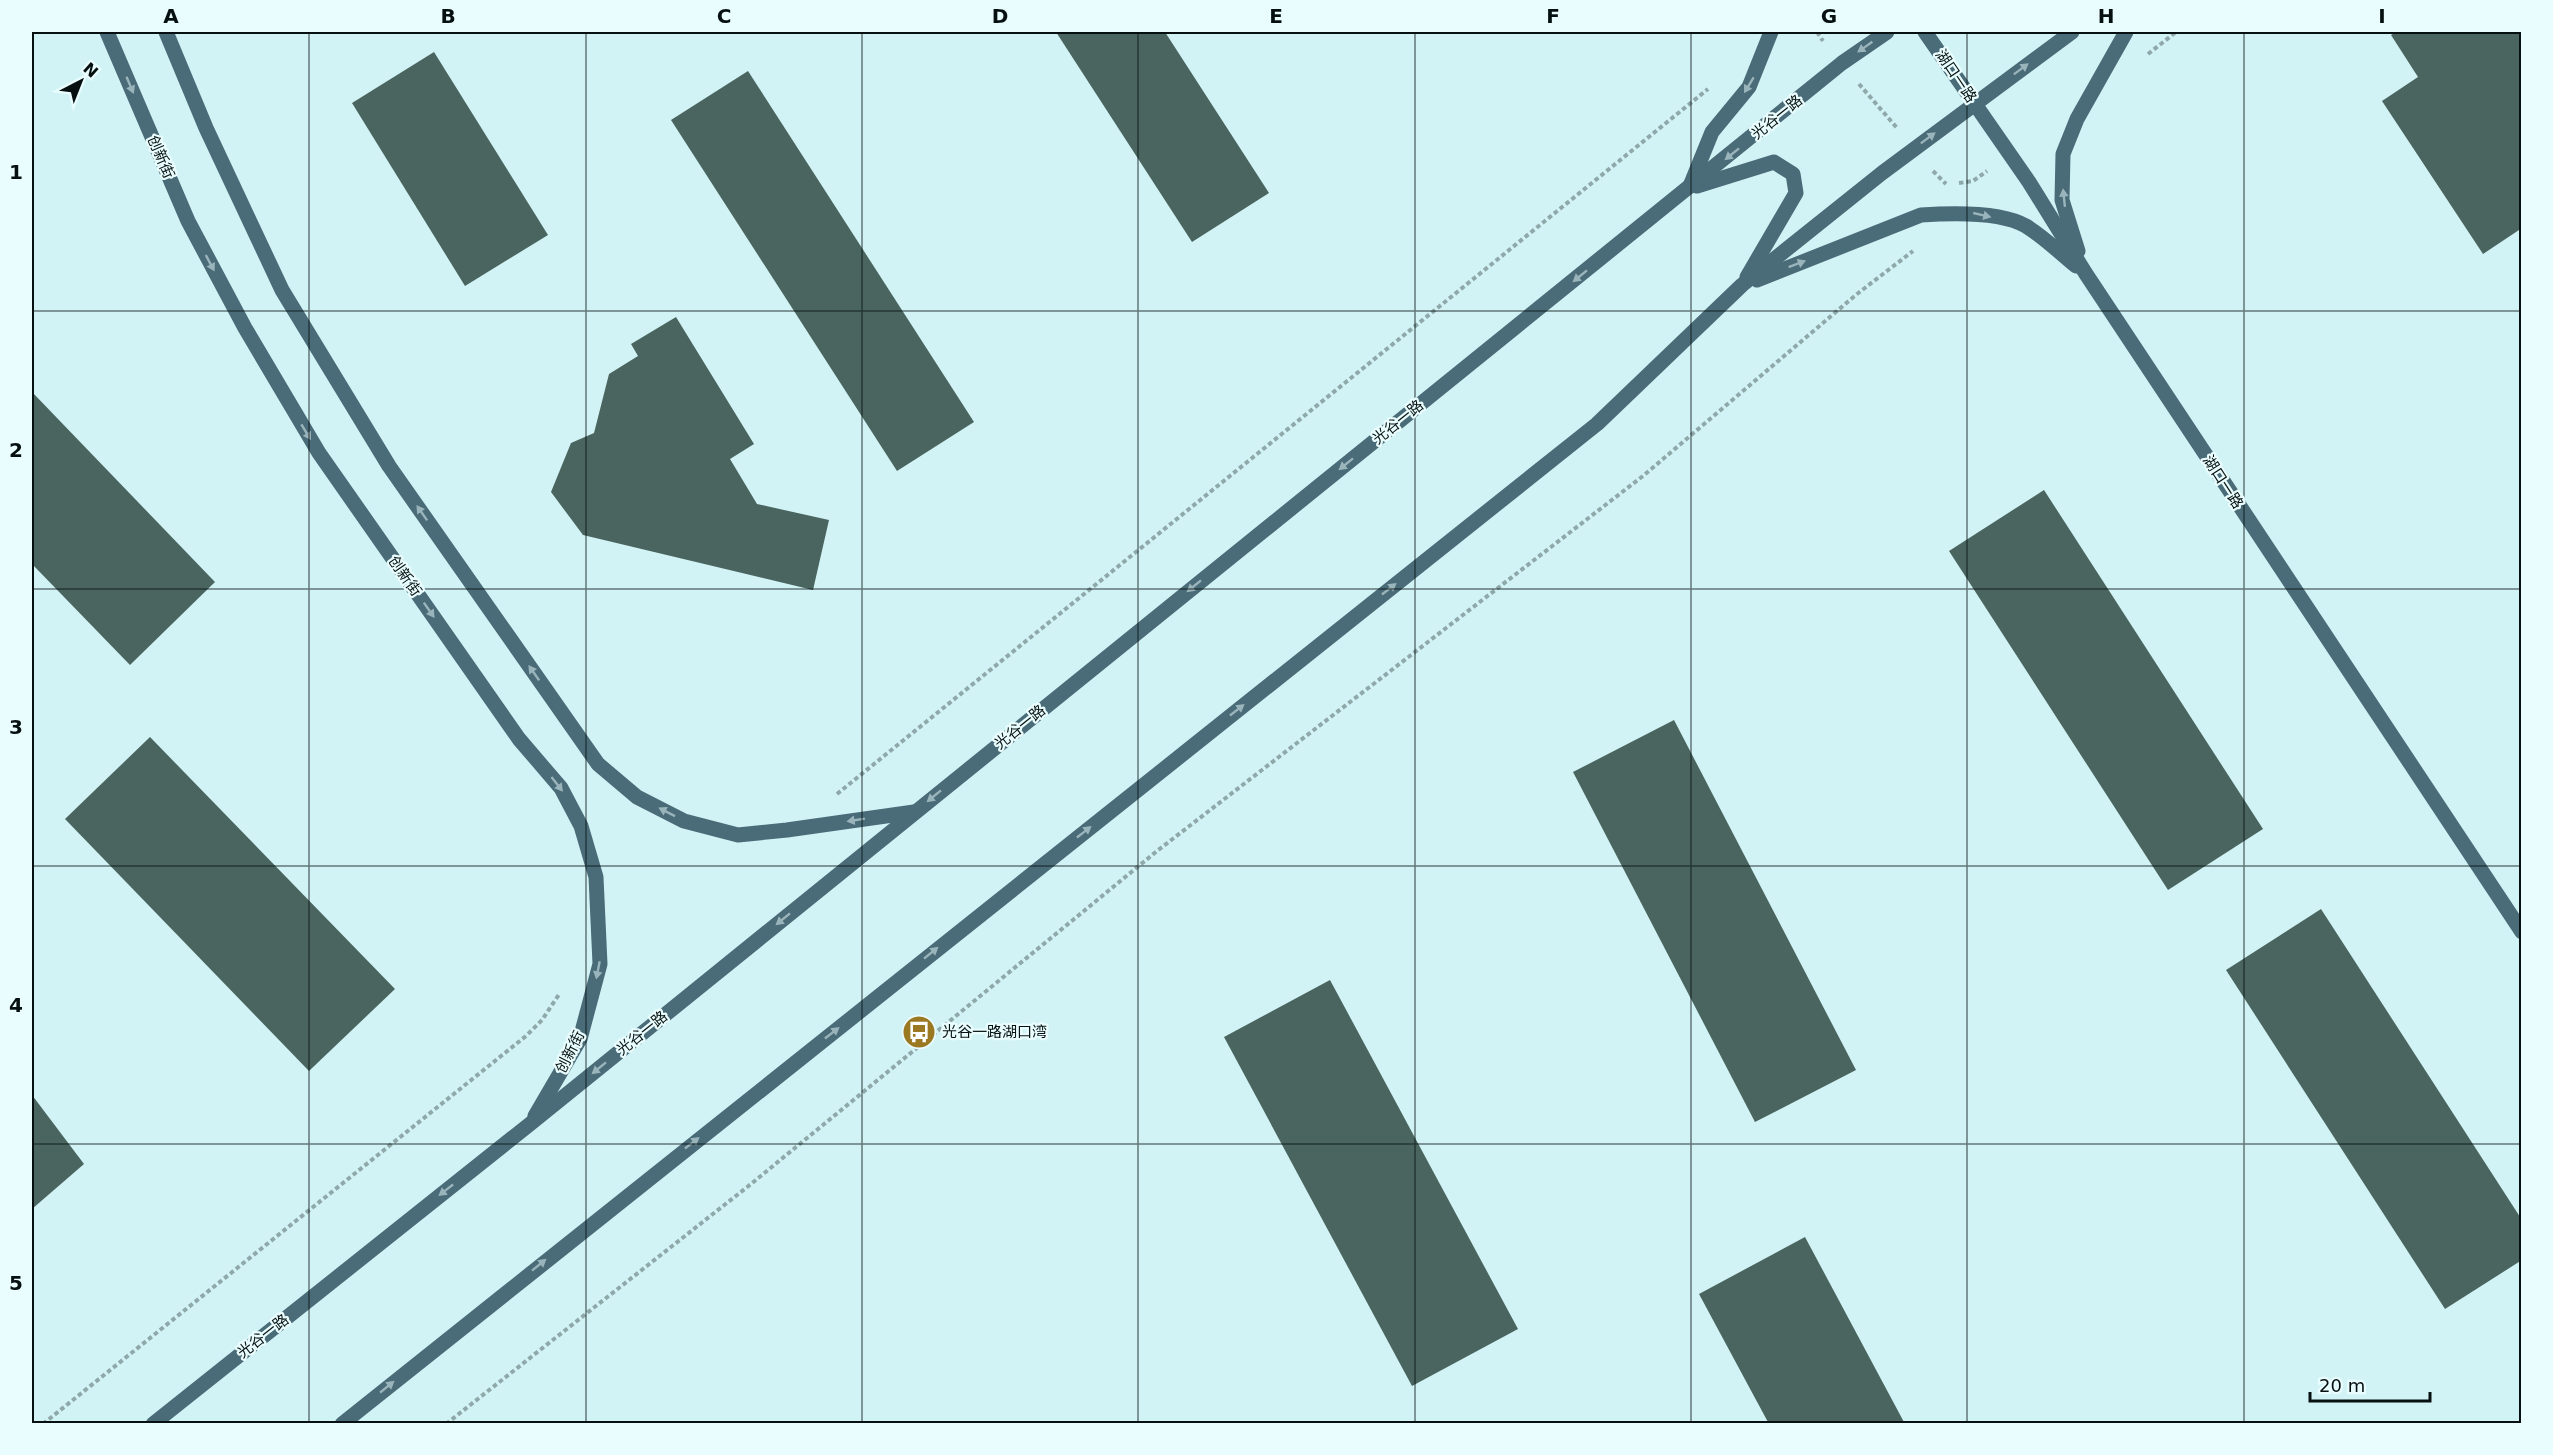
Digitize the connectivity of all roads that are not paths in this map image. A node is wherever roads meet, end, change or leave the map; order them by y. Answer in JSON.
{"nodes":[{"id":1,"x":107,"y":32,"type":"edge"},
{"id":2,"x":166,"y":32,"type":"edge"},
{"id":3,"x":1772,"y":32,"type":"edge"},
{"id":4,"x":1887,"y":32,"type":"edge"},
{"id":5,"x":1925,"y":32,"type":"edge"},
{"id":6,"x":2072,"y":32,"type":"edge"},
{"id":7,"x":2126,"y":32,"type":"edge"},
{"id":8,"x":1974,"y":104,"type":"junction"},
{"id":9,"x":1689,"y":189,"type":"junction"},
{"id":10,"x":2086,"y":274,"type":"junction"},
{"id":11,"x":1742,"y":285,"type":"junction"},
{"id":12,"x":914,"y":812,"type":"junction"},
{"id":13,"x":2522,"y":933,"type":"edge"},
{"id":14,"x":530,"y":1124,"type":"junction"},
{"id":15,"x":153,"y":1424,"type":"edge"},
{"id":16,"x":342,"y":1424,"type":"edge"}],
"edges":[{"from":1,"to":14,"type":"main road","name":"创新街","one_way":true},
{"from":12,"to":2,"type":"main road","one_way":true},
{"from":3,"to":9,"type":"main road","one_way":true},
{"from":4,"to":9,"type":"main road","name":"光谷一路","one_way":true},
{"from":5,"to":8,"type":"main road","name":"湖口一路"},
{"from":8,"to":6,"type":"main road","one_way":true},
{"from":10,"to":7,"type":"main road","one_way":true},
{"from":8,"to":10,"type":"main road","name":"湖口一路"},
{"from":11,"to":8,"type":"main road","one_way":true},
{"from":9,"to":11,"type":"main road"},
{"from":9,"to":12,"type":"main road","name":"光谷一路","one_way":true},
{"from":11,"to":10,"type":"main road","one_way":true},
{"from":10,"to":13,"type":"main road","name":"湖口一路"},
{"from":16,"to":11,"type":"main road","one_way":true},
{"from":12,"to":14,"type":"main road","name":"光谷一路","one_way":true},
{"from":14,"to":15,"type":"main road","name":"光谷一路","one_way":true}]}
